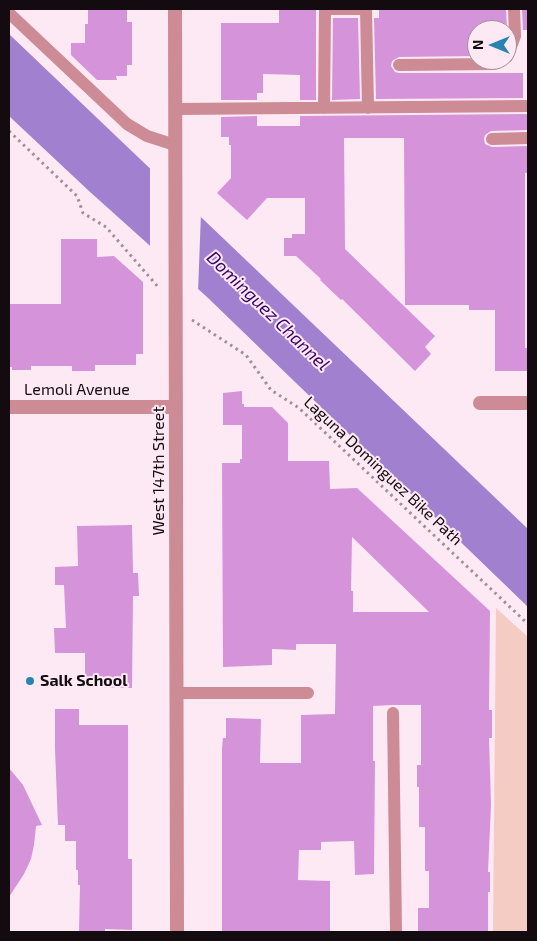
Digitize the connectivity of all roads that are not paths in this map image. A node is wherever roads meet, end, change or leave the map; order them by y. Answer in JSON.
{"nodes":[{"id":1,"x":175,"y":9,"type":"edge"},
{"id":2,"x":9,"y":13,"type":"edge"},
{"id":3,"x":467,"y":64,"type":"edge"},
{"id":4,"x":399,"y":65,"type":"dead end"},
{"id":5,"x":528,"y":106,"type":"edge"},
{"id":6,"x":324,"y":108,"type":"junction"},
{"id":7,"x":368,"y":108,"type":"junction"},
{"id":8,"x":176,"y":109,"type":"junction"},
{"id":9,"x":528,"y":138,"type":"edge"},
{"id":10,"x":492,"y":139,"type":"dead end"},
{"id":11,"x":176,"y":145,"type":"junction"},
{"id":12,"x":480,"y":403,"type":"dead end"},
{"id":13,"x":528,"y":403,"type":"edge"},
{"id":14,"x":9,"y":407,"type":"edge"},
{"id":15,"x":176,"y":407,"type":"junction"},
{"id":16,"x":178,"y":694,"type":"junction"},
{"id":17,"x":308,"y":694,"type":"dead end"},
{"id":18,"x":394,"y":713,"type":"dead end"},
{"id":19,"x":177,"y":932,"type":"edge"},
{"id":20,"x":396,"y":932,"type":"edge"}],
"edges":[{"from":1,"to":8,"type":"street","name":"West 147th Street"},
{"from":2,"to":11,"type":"lane"},
{"from":3,"to":4,"type":"lane"},
{"from":5,"to":7,"type":"lane"},
{"from":6,"to":7,"type":"lane"},
{"from":6,"to":7,"type":"lane"},
{"from":6,"to":8,"type":"lane"},
{"from":8,"to":11,"type":"street","name":"West 147th Street"},
{"from":9,"to":10,"type":"lane"},
{"from":11,"to":15,"type":"street","name":"West 147th Street"},
{"from":12,"to":13,"type":"street"},
{"from":14,"to":15,"type":"street","name":"Lemoli Avenue"},
{"from":15,"to":16,"type":"street","name":"West 147th Street"},
{"from":16,"to":17,"type":"lane"},
{"from":16,"to":19,"type":"street","name":"West 147th Street"},
{"from":18,"to":20,"type":"lane"}]}
